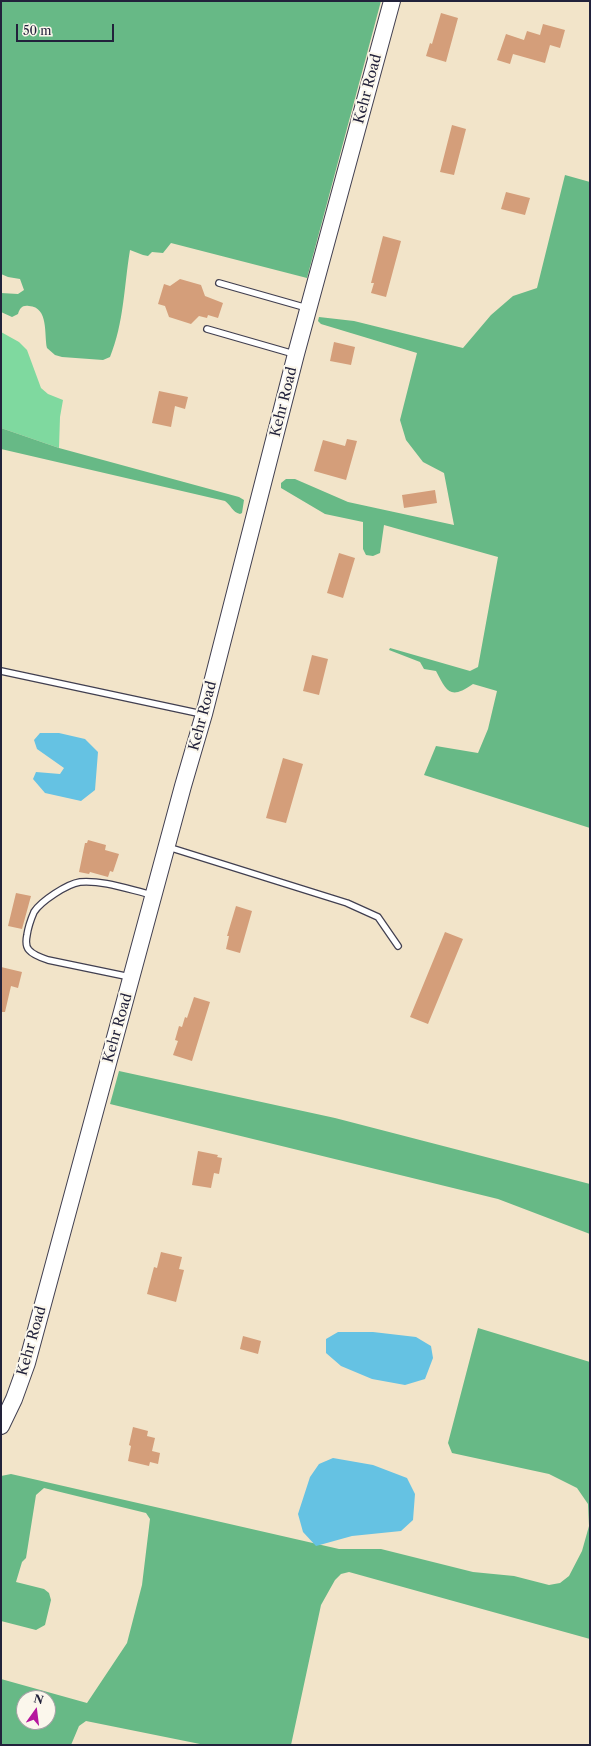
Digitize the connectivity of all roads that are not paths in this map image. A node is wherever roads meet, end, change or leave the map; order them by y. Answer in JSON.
{"nodes":[{"id":1,"x":392,"y":1,"type":"edge"},
{"id":2,"x":219,"y":284,"type":"dead end"},
{"id":3,"x":309,"y":308,"type":"junction"},
{"id":4,"x":207,"y":329,"type":"dead end"},
{"id":5,"x":296,"y":354,"type":"junction"},
{"id":6,"x":1,"y":671,"type":"edge"},
{"id":7,"x":204,"y":714,"type":"junction"},
{"id":8,"x":168,"y":846,"type":"junction"},
{"id":9,"x":155,"y":895,"type":"junction"},
{"id":10,"x":398,"y":946,"type":"dead end"},
{"id":11,"x":133,"y":977,"type":"junction"},
{"id":12,"x":1,"y":1426,"type":"edge"}],
"edges":[{"from":1,"to":3,"type":"street","name":"Kehr Road"},
{"from":2,"to":3,"type":"lane"},
{"from":3,"to":5,"type":"street","name":"Kehr Road"},
{"from":4,"to":5,"type":"lane"},
{"from":5,"to":7,"type":"street","name":"Kehr Road"},
{"from":6,"to":7,"type":"lane"},
{"from":7,"to":8,"type":"street","name":"Kehr Road"},
{"from":8,"to":9,"type":"street","name":"Kehr Road"},
{"from":8,"to":10,"type":"lane"},
{"from":9,"to":11,"type":"street","name":"Kehr Road"},
{"from":9,"to":11,"type":"lane"},
{"from":11,"to":12,"type":"street","name":"Kehr Road"}]}
